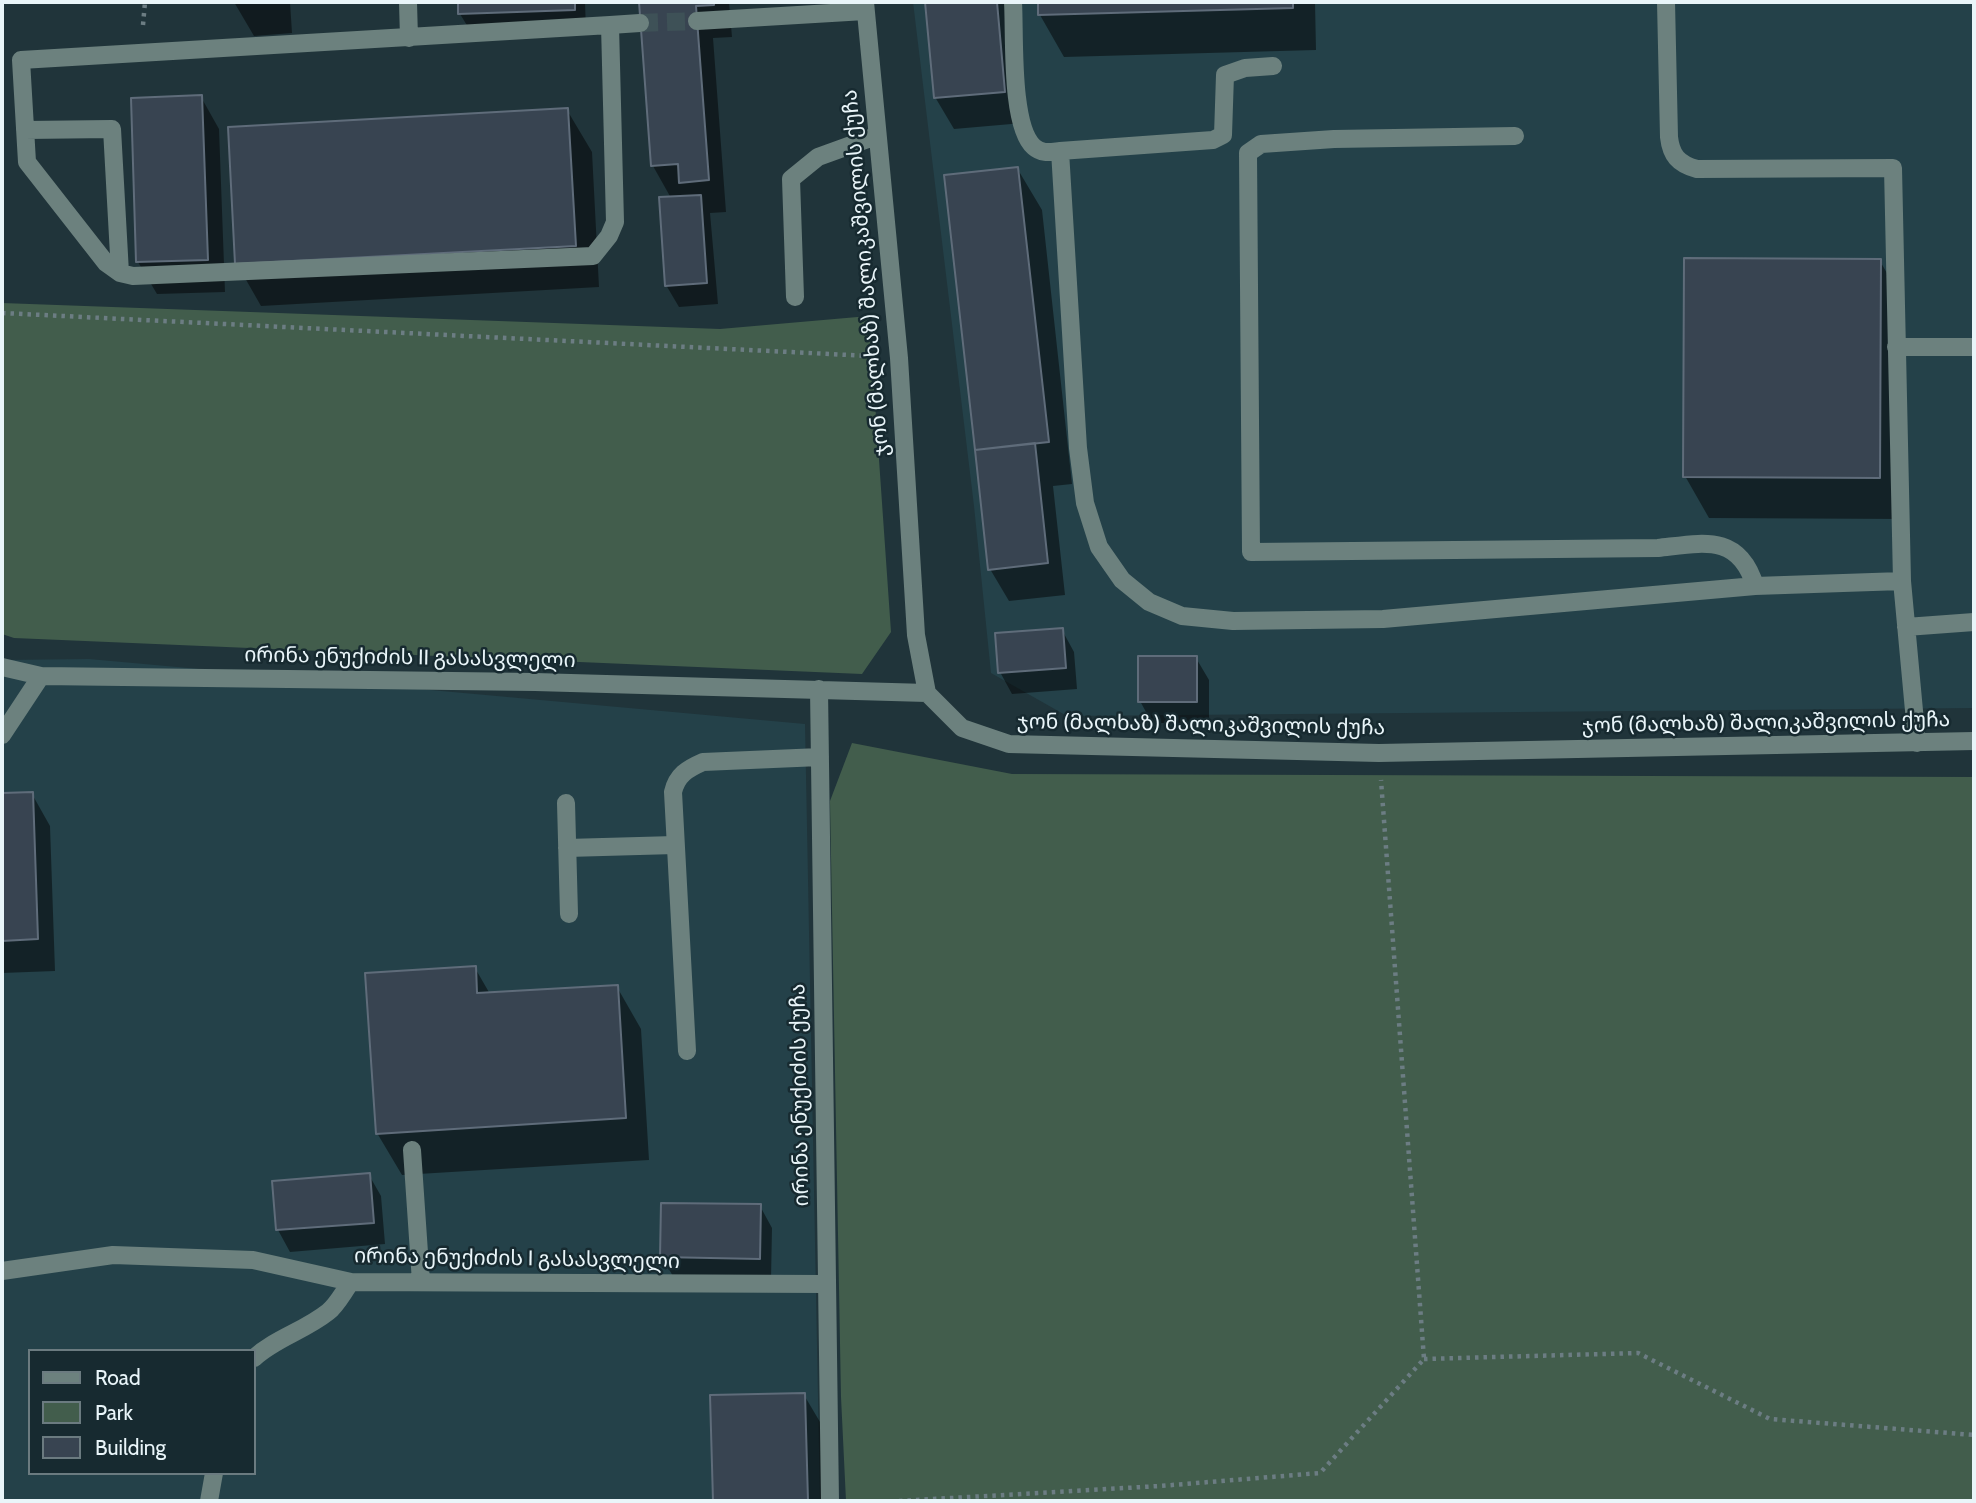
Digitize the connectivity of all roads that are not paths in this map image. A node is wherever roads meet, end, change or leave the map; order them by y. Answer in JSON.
{"nodes":[{"id":1,"x":408,"y":2,"type":"edge"},
{"id":2,"x":1013,"y":2,"type":"edge"},
{"id":3,"x":1667,"y":2,"type":"edge"},
{"id":4,"x":865,"y":6,"type":"edge"},
{"id":5,"x":789,"y":8,"type":"edge"},
{"id":6,"x":697,"y":21,"type":"tunnel mouth"},
{"id":7,"x":640,"y":23,"type":"tunnel mouth"},
{"id":8,"x":610,"y":25,"type":"junction"},
{"id":9,"x":409,"y":38,"type":"junction"},
{"id":10,"x":1273,"y":66,"type":"dead end"},
{"id":11,"x":25,"y":130,"type":"junction"},
{"id":12,"x":876,"y":136,"type":"junction"},
{"id":13,"x":1515,"y":136,"type":"dead end"},
{"id":14,"x":1060,"y":151,"type":"junction"},
{"id":15,"x":120,"y":273,"type":"junction"},
{"id":16,"x":795,"y":297,"type":"dead end"},
{"id":17,"x":1896,"y":347,"type":"junction"},
{"id":18,"x":1974,"y":347,"type":"edge"},
{"id":19,"x":1902,"y":581,"type":"junction"},
{"id":20,"x":1755,"y":586,"type":"junction"},
{"id":21,"x":1974,"y":622,"type":"edge"},
{"id":22,"x":1906,"y":627,"type":"junction"},
{"id":23,"x":2,"y":667,"type":"edge"},
{"id":24,"x":41,"y":676,"type":"junction"},
{"id":25,"x":819,"y":689,"type":"junction"},
{"id":26,"x":928,"y":693,"type":"junction"},
{"id":27,"x":2,"y":735,"type":"edge"},
{"id":28,"x":1974,"y":741,"type":"edge"},
{"id":29,"x":1917,"y":743,"type":"junction"},
{"id":30,"x":820,"y":757,"type":"junction"},
{"id":31,"x":566,"y":803,"type":"dead end"},
{"id":32,"x":675,"y":845,"type":"junction"},
{"id":33,"x":567,"y":848,"type":"junction"},
{"id":34,"x":569,"y":914,"type":"dead end"},
{"id":35,"x":687,"y":1051,"type":"dead end"},
{"id":36,"x":412,"y":1150,"type":"dead end"},
{"id":37,"x":2,"y":1271,"type":"edge"},
{"id":38,"x":351,"y":1282,"type":"junction"},
{"id":39,"x":421,"y":1282,"type":"junction"},
{"id":40,"x":825,"y":1284,"type":"junction"},
{"id":41,"x":256,"y":1356,"type":"edge"},
{"id":42,"x":214,"y":1475,"type":"edge"},
{"id":43,"x":209,"y":1501,"type":"edge"},
{"id":44,"x":830,"y":1501,"type":"edge"}],
"edges":[{"from":1,"to":9,"type":"street"},
{"from":2,"to":14,"type":"street"},
{"from":3,"to":17,"type":"street"},
{"from":4,"to":5,"type":"street"},
{"from":4,"to":12,"type":"street","name":"ჯონ (მალხაზ) შალიკაშვილის ქუჩა"},
{"from":5,"to":6,"type":"street"},
{"from":7,"to":8,"type":"street"},
{"from":8,"to":9,"type":"street"},
{"from":8,"to":15,"type":"street"},
{"from":9,"to":11,"type":"street"},
{"from":10,"to":14,"type":"street"},
{"from":11,"to":15,"type":"street"},
{"from":11,"to":15,"type":"street"},
{"from":12,"to":16,"type":"street"},
{"from":12,"to":26,"type":"street","name":"ჯონ (მალხაზ) შალიკაშვილის ქუჩა"},
{"from":13,"to":20,"type":"street"},
{"from":14,"to":20,"type":"street"},
{"from":17,"to":18,"type":"street"},
{"from":17,"to":19,"type":"street"},
{"from":19,"to":20,"type":"street"},
{"from":19,"to":22,"type":"street"},
{"from":21,"to":22,"type":"street"},
{"from":22,"to":29,"type":"street"},
{"from":23,"to":24,"type":"street","name":"ირინა ენუქიძის II გასასვლელი"},
{"from":24,"to":25,"type":"street","name":"ირინა ენუქიძის II გასასვლელი"},
{"from":24,"to":27,"type":"street"},
{"from":25,"to":26,"type":"street","name":"ირინა ენუქიძის II გასასვლელი"},
{"from":25,"to":30,"type":"street","name":"ირინა ენუქიძის ქუჩა"},
{"from":26,"to":29,"type":"street","name":"ჯონ (მალხაზ) შალიკაშვილის ქუჩა"},
{"from":28,"to":29,"type":"street","name":"ჯონ (მალხაზ) შალიკაშვილის ქუჩა"},
{"from":30,"to":32,"type":"street"},
{"from":30,"to":40,"type":"street","name":"ირინა ენუქიძის ქუჩა"},
{"from":31,"to":33,"type":"street"},
{"from":32,"to":33,"type":"street"},
{"from":32,"to":35,"type":"street"},
{"from":33,"to":34,"type":"street"},
{"from":36,"to":39,"type":"street"},
{"from":37,"to":38,"type":"street","name":"ირინა ენუქიძის I გასასვლელი"},
{"from":38,"to":39,"type":"street","name":"ირინა ენუქიძის I გასასვლელი"},
{"from":38,"to":41,"type":"street"},
{"from":39,"to":40,"type":"street","name":"ირინა ენუქიძის I გასასვლელი"},
{"from":40,"to":44,"type":"street","name":"ირინა ენუქიძის ქუჩა"},
{"from":42,"to":43,"type":"street"}]}
